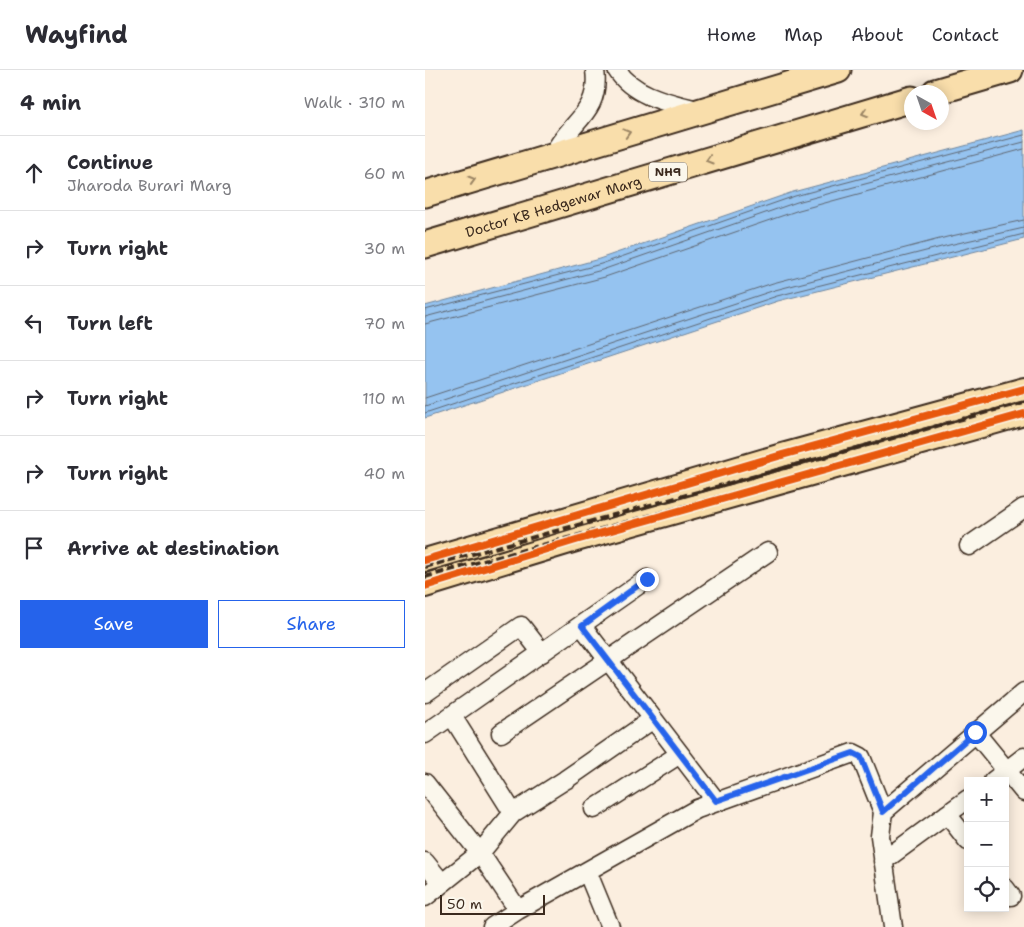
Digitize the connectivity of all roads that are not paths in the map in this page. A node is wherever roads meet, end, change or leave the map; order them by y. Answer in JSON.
{"nodes":[{"id":1,"x":617,"y":70,"type":"edge"},
{"id":2,"x":837,"y":70,"type":"edge"},
{"id":3,"x":1010,"y":70,"type":"edge"},
{"id":4,"x":600,"y":72,"type":"edge"},
{"id":5,"x":949,"y":88,"type":"edge"},
{"id":6,"x":904,"y":102,"type":"edge"},
{"id":7,"x":702,"y":111,"type":"junction"},
{"id":8,"x":553,"y":155,"type":"junction"},
{"id":9,"x":425,"y":194,"type":"edge"},
{"id":10,"x":425,"y":245,"type":"edge"},
{"id":11,"x":1024,"y":389,"type":"edge"},
{"id":12,"x":1024,"y":414,"type":"edge"},
{"id":13,"x":1024,"y":508,"type":"edge"},
{"id":14,"x":969,"y":546,"type":"dead end"},
{"id":15,"x":769,"y":552,"type":"dead end"},
{"id":16,"x":425,"y":560,"type":"edge"},
{"id":17,"x":647,"y":579,"type":"dead end"},
{"id":18,"x":425,"y":586,"type":"edge"},
{"id":19,"x":582,"y":626,"type":"junction"},
{"id":20,"x":543,"y":653,"type":"junction"},
{"id":21,"x":607,"y":660,"type":"junction"},
{"id":22,"x":1024,"y":692,"type":"edge"},
{"id":23,"x":425,"y":693,"type":"edge"},
{"id":24,"x":452,"y":716,"type":"junction"},
{"id":25,"x":653,"y":719,"type":"junction"},
{"id":26,"x":975,"y":732,"type":"junction"},
{"id":27,"x":501,"y":733,"type":"dead end"},
{"id":28,"x":425,"y":734,"type":"edge"},
{"id":29,"x":680,"y":754,"type":"junction"},
{"id":30,"x":1024,"y":757,"type":"edge"},
{"id":31,"x":1000,"y":776,"type":"edge"},
{"id":32,"x":425,"y":784,"type":"edge"},
{"id":33,"x":1024,"y":792,"type":"edge"},
{"id":34,"x":716,"y":801,"type":"junction"},
{"id":35,"x":964,"y":802,"type":"edge"},
{"id":36,"x":594,"y":809,"type":"dead end"},
{"id":37,"x":883,"y":812,"type":"junction"},
{"id":38,"x":513,"y":813,"type":"junction"},
{"id":39,"x":947,"y":814,"type":"junction"},
{"id":40,"x":964,"y":836,"type":"edge"},
{"id":41,"x":480,"y":853,"type":"junction"},
{"id":42,"x":883,"y":861,"type":"junction"},
{"id":43,"x":425,"y":862,"type":"edge"},
{"id":44,"x":587,"y":871,"type":"junction"},
{"id":45,"x":442,"y":883,"type":"junction"},
{"id":46,"x":425,"y":897,"type":"edge"},
{"id":47,"x":518,"y":910,"type":"junction"},
{"id":48,"x":495,"y":926,"type":"edge"},
{"id":49,"x":610,"y":927,"type":"edge"},
{"id":50,"x":893,"y":927,"type":"edge"}],
"edges":[{"from":1,"to":7,"type":"street"},
{"from":2,"to":7,"type":"highway"},
{"from":3,"to":5,"type":"highway"},
{"from":4,"to":8,"type":"street"},
{"from":6,"to":10,"type":"highway","name":"Doctor KB Hedgewar Marg","number":"NH9","one_way":true},
{"from":8,"to":7,"type":"highway","one_way":true},
{"from":9,"to":8,"type":"highway","one_way":true},
{"from":11,"to":16,"type":"main road"},
{"from":12,"to":18,"type":"main road"},
{"from":13,"to":14,"type":"street"},
{"from":15,"to":21,"type":"street"},
{"from":17,"to":19,"type":"street"},
{"from":19,"to":20,"type":"street"},
{"from":19,"to":21,"type":"street"},
{"from":20,"to":23,"type":"street"},
{"from":20,"to":24,"type":"street"},
{"from":21,"to":25,"type":"street"},
{"from":21,"to":27,"type":"street"},
{"from":22,"to":26,"type":"street"},
{"from":24,"to":28,"type":"street"},
{"from":24,"to":38,"type":"street"},
{"from":25,"to":29,"type":"street"},
{"from":25,"to":38,"type":"street"},
{"from":26,"to":31,"type":"street"},
{"from":26,"to":37,"type":"street"},
{"from":29,"to":34,"type":"street"},
{"from":29,"to":36,"type":"street"},
{"from":30,"to":31,"type":"street"},
{"from":31,"to":33,"type":"street"},
{"from":32,"to":41,"type":"street"},
{"from":34,"to":37,"type":"street"},
{"from":34,"to":44,"type":"street"},
{"from":35,"to":39,"type":"street"},
{"from":37,"to":42,"type":"street"},
{"from":38,"to":41,"type":"street"},
{"from":39,"to":40,"type":"street"},
{"from":39,"to":42,"type":"street"},
{"from":41,"to":45,"type":"street"},
{"from":41,"to":47,"type":"street"},
{"from":42,"to":50,"type":"street"},
{"from":43,"to":45,"type":"street"},
{"from":44,"to":47,"type":"street"},
{"from":44,"to":49,"type":"street"},
{"from":45,"to":46,"type":"street"},
{"from":47,"to":48,"type":"street"}]}
